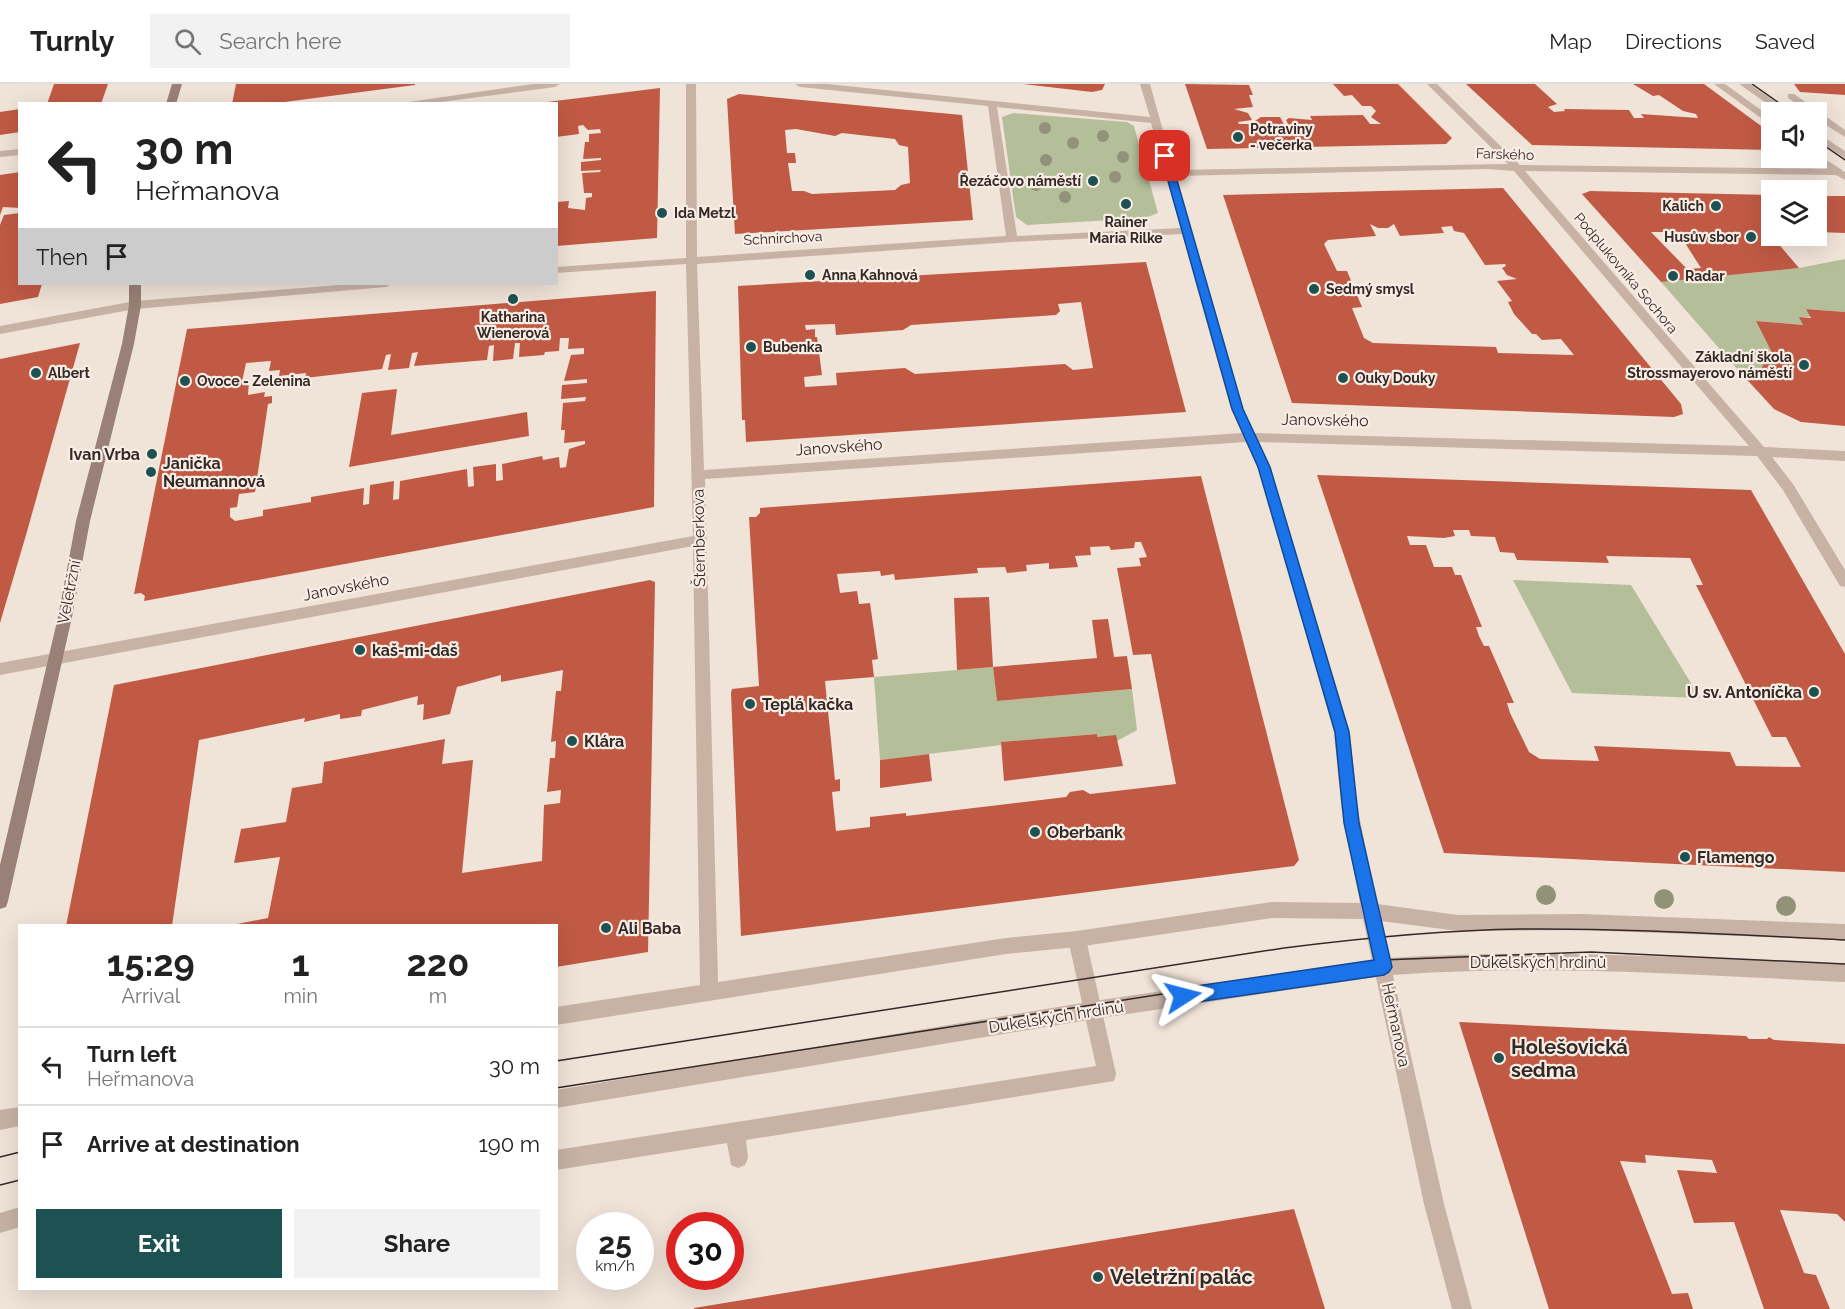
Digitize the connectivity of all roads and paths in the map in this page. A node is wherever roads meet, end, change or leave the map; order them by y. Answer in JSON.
{"nodes":[{"id":1,"x":177,"y":84,"type":"edge"},
{"id":2,"x":555,"y":84,"type":"edge"},
{"id":3,"x":691,"y":84,"type":"edge"},
{"id":4,"x":800,"y":84,"type":"edge"},
{"id":5,"x":1145,"y":84,"type":"edge"},
{"id":6,"x":1432,"y":84,"type":"edge"},
{"id":7,"x":1719,"y":84,"type":"edge"},
{"id":8,"x":1744,"y":84,"type":"edge"},
{"id":9,"x":1791,"y":96,"type":"dead end"},
{"id":10,"x":172,"y":102,"type":"edge"},
{"id":11,"x":415,"y":102,"type":"edge"},
{"id":12,"x":1770,"y":102,"type":"edge"},
{"id":13,"x":1799,"y":102,"type":"edge"},
{"id":14,"x":992,"y":103,"type":"junction"},
{"id":15,"x":1761,"y":115,"type":"edge"},
{"id":16,"x":1156,"y":121,"type":"junction"},
{"id":17,"x":1827,"y":122,"type":"edge"},
{"id":18,"x":1845,"y":135,"type":"edge"},
{"id":19,"x":1827,"y":143,"type":"edge"},
{"id":20,"x":18,"y":152,"type":"edge"},
{"id":21,"x":0,"y":154,"type":"edge"},
{"id":22,"x":1845,"y":155,"type":"edge"},
{"id":23,"x":1827,"y":164,"type":"edge"},
{"id":24,"x":1516,"y":167,"type":"junction"},
{"id":25,"x":1170,"y":173,"type":"junction"},
{"id":26,"x":1842,"y":174,"type":"edge"},
{"id":27,"x":1188,"y":231,"type":"junction"},
{"id":28,"x":1012,"y":239,"type":"junction"},
{"id":29,"x":692,"y":260,"type":"junction"},
{"id":30,"x":558,"y":270,"type":"edge"},
{"id":31,"x":135,"y":285,"type":"edge"},
{"id":32,"x":374,"y":285,"type":"edge"},
{"id":33,"x":135,"y":305,"type":"junction"},
{"id":34,"x":0,"y":330,"type":"edge"},
{"id":35,"x":1252,"y":437,"type":"junction"},
{"id":36,"x":1762,"y":453,"type":"junction"},
{"id":37,"x":1845,"y":456,"type":"edge"},
{"id":38,"x":698,"y":476,"type":"junction"},
{"id":39,"x":699,"y":540,"type":"junction"},
{"id":40,"x":1845,"y":582,"type":"edge"},
{"id":41,"x":55,"y":659,"type":"junction"},
{"id":42,"x":0,"y":669,"type":"edge"},
{"id":43,"x":0,"y":901,"type":"edge"},
{"id":44,"x":1370,"y":911,"type":"junction"},
{"id":45,"x":1845,"y":932,"type":"edge"},
{"id":46,"x":1077,"y":939,"type":"junction"},
{"id":47,"x":1384,"y":967,"type":"junction"},
{"id":48,"x":1845,"y":974,"type":"edge"},
{"id":49,"x":709,"y":992,"type":"junction"},
{"id":50,"x":1094,"y":1010,"type":"junction"},
{"id":51,"x":558,"y":1016,"type":"edge"},
{"id":52,"x":558,"y":1099,"type":"edge"},
{"id":53,"x":18,"y":1116,"type":"edge"},
{"id":54,"x":0,"y":1120,"type":"edge"},
{"id":55,"x":736,"y":1134,"type":"junction"},
{"id":56,"x":738,"y":1158,"type":"dead end"},
{"id":57,"x":558,"y":1160,"type":"edge"},
{"id":58,"x":18,"y":1218,"type":"edge"},
{"id":59,"x":0,"y":1222,"type":"edge"},
{"id":60,"x":1462,"y":1309,"type":"edge"}],
"edges":[{"from":1,"to":10,"type":"main road"},
{"from":2,"to":11,"type":"street"},
{"from":3,"to":29,"type":"street","name":"Šternberkova"},
{"from":4,"to":14,"type":"street"},
{"from":5,"to":16,"type":"street","name":"Heřmanova"},
{"from":6,"to":24,"type":"street","name":"Podplukovníka Sochora"},
{"from":7,"to":15,"type":"street"},
{"from":8,"to":12,"type":"street"},
{"from":9,"to":13,"type":"street"},
{"from":14,"to":16,"type":"street"},
{"from":14,"to":28,"type":"street"},
{"from":16,"to":25,"type":"street","name":"Heřmanova"},
{"from":17,"to":18,"type":"street"},
{"from":19,"to":22,"type":"street"},
{"from":20,"to":21,"type":"street"},
{"from":23,"to":26,"type":"street"},
{"from":24,"to":25,"type":"street","name":"Farského"},
{"from":24,"to":26,"type":"street","name":"Farského"},
{"from":24,"to":36,"type":"street","name":"Podplukovníka Sochora"},
{"from":25,"to":27,"type":"street","name":"Heřmanova"},
{"from":27,"to":28,"type":"street"},
{"from":27,"to":35,"type":"street","name":"Heřmanova"},
{"from":28,"to":29,"type":"street","name":"Schnirchova"},
{"from":29,"to":30,"type":"street","name":"Schnirchova"},
{"from":29,"to":38,"type":"street","name":"Šternberkova"},
{"from":31,"to":33,"type":"main road","name":"Veletržní"},
{"from":32,"to":33,"type":"street"},
{"from":33,"to":34,"type":"street"},
{"from":33,"to":41,"type":"main road","name":"Veletržní"},
{"from":35,"to":36,"type":"street","name":"Janovského"},
{"from":35,"to":38,"type":"street","name":"Janovského"},
{"from":35,"to":44,"type":"street","name":"Heřmanova"},
{"from":36,"to":37,"type":"street","name":"Janovského"},
{"from":36,"to":40,"type":"street","name":"Podplukovníka Sochora"},
{"from":38,"to":39,"type":"street","name":"Šternberkova"},
{"from":39,"to":41,"type":"street","name":"Janovského"},
{"from":39,"to":49,"type":"street","name":"Šternberkova"},
{"from":41,"to":42,"type":"street","name":"Janovského"},
{"from":41,"to":43,"type":"main road","name":"Veletržní"},
{"from":44,"to":45,"type":"street"},
{"from":44,"to":46,"type":"street"},
{"from":44,"to":47,"type":"street","name":"Heřmanova"},
{"from":46,"to":49,"type":"street"},
{"from":46,"to":50,"type":"street"},
{"from":47,"to":48,"type":"street","name":"Dukelských hrdinů"},
{"from":47,"to":50,"type":"street","name":"Dukelských hrdinů"},
{"from":47,"to":60,"type":"street","name":"Heřmanova"},
{"from":49,"to":51,"type":"street"},
{"from":50,"to":52,"type":"street","name":"Dukelských hrdinů"},
{"from":50,"to":55,"type":"street"},
{"from":53,"to":54,"type":"street"},
{"from":55,"to":56,"type":"street"},
{"from":55,"to":57,"type":"street"},
{"from":58,"to":59,"type":"street"}]}
